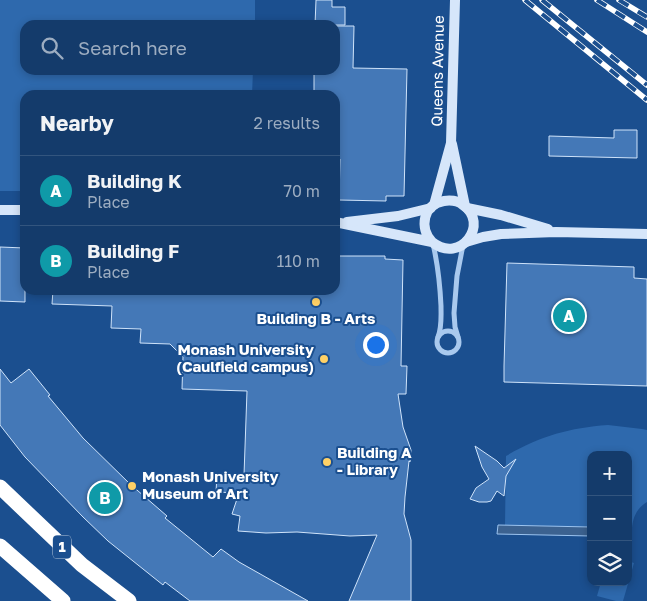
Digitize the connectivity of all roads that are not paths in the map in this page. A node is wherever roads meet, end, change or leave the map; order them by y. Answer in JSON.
{"nodes":[{"id":1,"x":455,"y":0,"type":"edge"},
{"id":2,"x":451,"y":143,"type":"junction"},
{"id":3,"x":432,"y":206,"type":"junction"},
{"id":4,"x":466,"y":207,"type":"junction"},
{"id":5,"x":0,"y":210,"type":"edge"},
{"id":6,"x":20,"y":210,"type":"edge"},
{"id":7,"x":340,"y":222,"type":"edge"},
{"id":8,"x":340,"y":223,"type":"edge"},
{"id":9,"x":556,"y":232,"type":"junction"},
{"id":10,"x":647,"y":234,"type":"edge"},
{"id":11,"x":433,"y":243,"type":"junction"},
{"id":12,"x":465,"y":243,"type":"junction"},
{"id":13,"x":438,"y":337,"type":"junction"},
{"id":14,"x":458,"y":337,"type":"junction"},
{"id":15,"x":0,"y":487,"type":"edge"},
{"id":16,"x":0,"y":546,"type":"edge"},
{"id":17,"x":64,"y":601,"type":"edge"},
{"id":18,"x":129,"y":601,"type":"edge"}],
"edges":[{"from":1,"to":2,"type":"street","name":"Queens Avenue"},
{"from":2,"to":3,"type":"street","name":"Queens Avenue"},
{"from":2,"to":4,"type":"street","name":"Queens Avenue"},
{"from":3,"to":4,"type":"street"},
{"from":3,"to":7,"type":"street"},
{"from":3,"to":11,"type":"street"},
{"from":4,"to":9,"type":"street"},
{"from":4,"to":12,"type":"street"},
{"from":5,"to":6,"type":"street"},
{"from":8,"to":11,"type":"street"},
{"from":9,"to":10,"type":"street"},
{"from":9,"to":12,"type":"street"},
{"from":11,"to":12,"type":"street"},
{"from":11,"to":13,"type":"street"},
{"from":12,"to":14,"type":"street"},
{"from":13,"to":14,"type":"street"},
{"from":13,"to":14,"type":"street"},
{"from":15,"to":18,"type":"highway","number":"1"},
{"from":16,"to":17,"type":"highway"}]}
